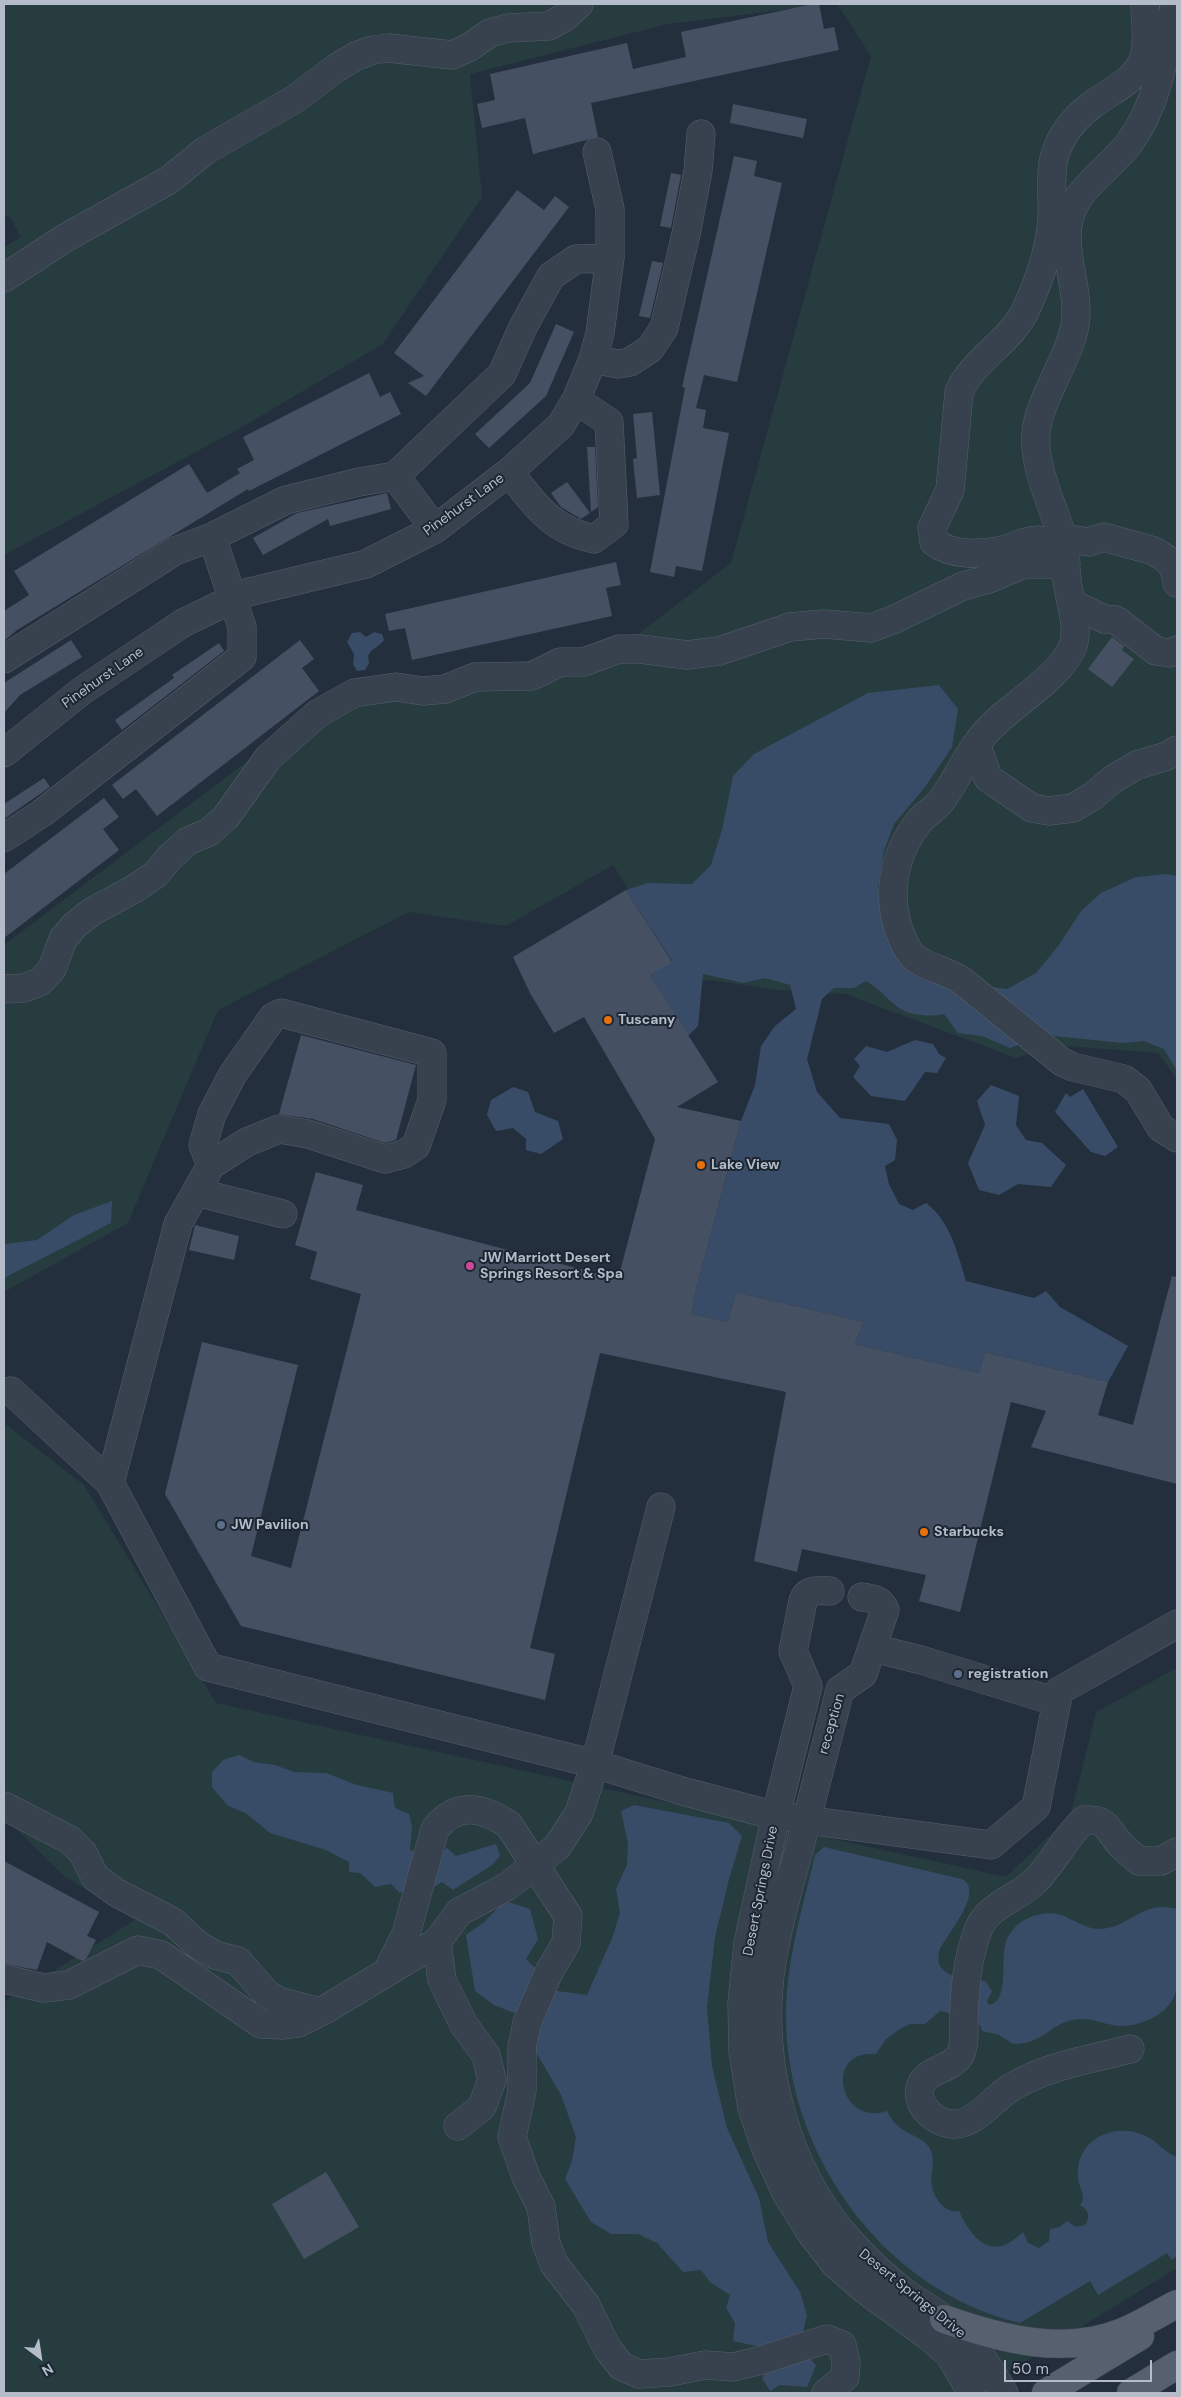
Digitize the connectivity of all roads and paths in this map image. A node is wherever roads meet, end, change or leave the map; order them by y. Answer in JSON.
{"nodes":[{"id":1,"x":579,"y":4,"type":"edge"},
{"id":2,"x":1145,"y":4,"type":"edge"},
{"id":3,"x":1175,"y":4,"type":"edge"},
{"id":4,"x":701,"y":134,"type":"dead end"},
{"id":5,"x":597,"y":152,"type":"dead end"},
{"id":6,"x":610,"y":258,"type":"junction"},
{"id":7,"x":4,"y":278,"type":"edge"},
{"id":8,"x":593,"y":359,"type":"junction"},
{"id":9,"x":576,"y":400,"type":"junction"},
{"id":10,"x":509,"y":472,"type":"junction"},
{"id":11,"x":395,"y":476,"type":"junction"},
{"id":12,"x":436,"y":530,"type":"junction"},
{"id":13,"x":212,"y":538,"type":"junction"},
{"id":14,"x":1089,"y":542,"type":"junction"},
{"id":15,"x":1065,"y":559,"type":"junction"},
{"id":16,"x":1177,"y":583,"type":"edge"},
{"id":17,"x":232,"y":599,"type":"junction"},
{"id":18,"x":1073,"y":604,"type":"junction"},
{"id":19,"x":1104,"y":619,"type":"junction"},
{"id":20,"x":1074,"y":642,"type":"junction"},
{"id":21,"x":1177,"y":650,"type":"edge"},
{"id":22,"x":4,"y":659,"type":"edge"},
{"id":23,"x":976,"y":746,"type":"junction"},
{"id":24,"x":1177,"y":750,"type":"edge"},
{"id":25,"x":4,"y":753,"type":"edge"},
{"id":26,"x":4,"y":838,"type":"edge"},
{"id":27,"x":4,"y":989,"type":"edge"},
{"id":28,"x":1177,"y":1138,"type":"edge"},
{"id":29,"x":211,"y":1165,"type":"junction"},
{"id":30,"x":196,"y":1192,"type":"junction"},
{"id":31,"x":283,"y":1214,"type":"dead end"},
{"id":32,"x":11,"y":1391,"type":"dead end"},
{"id":33,"x":110,"y":1483,"type":"junction"},
{"id":34,"x":661,"y":1507,"type":"dead end"},
{"id":35,"x":830,"y":1591,"type":"dead end"},
{"id":36,"x":862,"y":1597,"type":"dead end"},
{"id":37,"x":1177,"y":1624,"type":"edge"},
{"id":38,"x":872,"y":1648,"type":"junction"},
{"id":39,"x":808,"y":1686,"type":"junction"},
{"id":40,"x":840,"y":1690,"type":"junction"},
{"id":41,"x":1057,"y":1702,"type":"junction"},
{"id":42,"x":595,"y":1764,"type":"junction"},
{"id":43,"x":4,"y":1806,"type":"edge"},
{"id":44,"x":776,"y":1815,"type":"junction"},
{"id":45,"x":806,"y":1820,"type":"junction"},
{"id":46,"x":1177,"y":1852,"type":"edge"},
{"id":47,"x":536,"y":1864,"type":"junction"},
{"id":48,"x":438,"y":1942,"type":"junction"},
{"id":49,"x":387,"y":1972,"type":"junction"},
{"id":50,"x":4,"y":1979,"type":"edge"},
{"id":51,"x":320,"y":2012,"type":"junction"},
{"id":52,"x":1130,"y":2049,"type":"dead end"},
{"id":53,"x":458,"y":2126,"type":"dead end"},
{"id":54,"x":1177,"y":2304,"type":"edge"},
{"id":55,"x":1177,"y":2314,"type":"edge"},
{"id":56,"x":944,"y":2319,"type":"junction"},
{"id":57,"x":1177,"y":2365,"type":"edge"},
{"id":58,"x":1177,"y":2384,"type":"edge"},
{"id":59,"x":826,"y":2393,"type":"edge"},
{"id":60,"x":972,"y":2393,"type":"edge"},
{"id":61,"x":1004,"y":2393,"type":"edge"},
{"id":62,"x":1046,"y":2393,"type":"edge"},
{"id":63,"x":1131,"y":2393,"type":"edge"},
{"id":64,"x":1164,"y":2393,"type":"edge"}],
"edges":[{"from":1,"to":7,"type":"street"},
{"from":2,"to":15,"type":"street"},
{"from":3,"to":15,"type":"street"},
{"from":4,"to":8,"type":"street"},
{"from":5,"to":6,"type":"street","name":"Pinehurst Lane"},
{"from":6,"to":8,"type":"street","name":"Pinehurst Lane"},
{"from":6,"to":11,"type":"street"},
{"from":8,"to":9,"type":"street","name":"Pinehurst Lane"},
{"from":9,"to":10,"type":"street","name":"Pinehurst Lane"},
{"from":9,"to":10,"type":"street"},
{"from":10,"to":12,"type":"street","name":"Pinehurst Lane"},
{"from":11,"to":12,"type":"street"},
{"from":11,"to":13,"type":"street"},
{"from":12,"to":17,"type":"street","name":"Pinehurst Lane"},
{"from":13,"to":17,"type":"street"},
{"from":13,"to":22,"type":"street"},
{"from":14,"to":15,"type":"street"},
{"from":14,"to":15,"type":"street"},
{"from":14,"to":16,"type":"street"},
{"from":15,"to":18,"type":"street"},
{"from":15,"to":27,"type":"street"},
{"from":17,"to":25,"type":"street","name":"Pinehurst Lane"},
{"from":17,"to":26,"type":"street"},
{"from":18,"to":19,"type":"street"},
{"from":18,"to":20,"type":"street"},
{"from":19,"to":20,"type":"street"},
{"from":19,"to":21,"type":"street"},
{"from":20,"to":23,"type":"street"},
{"from":23,"to":24,"type":"street"},
{"from":23,"to":28,"type":"street"},
{"from":29,"to":29,"type":"street"},
{"from":29,"to":30,"type":"street"},
{"from":30,"to":31,"type":"street"},
{"from":30,"to":33,"type":"street"},
{"from":32,"to":33,"type":"street"},
{"from":33,"to":42,"type":"street"},
{"from":34,"to":42,"type":"street"},
{"from":35,"to":39,"type":"street"},
{"from":36,"to":38,"type":"street","name":"reception"},
{"from":37,"to":41,"type":"street"},
{"from":38,"to":40,"type":"street","name":"reception"},
{"from":38,"to":41,"type":"street"},
{"from":39,"to":40,"type":"street"},
{"from":39,"to":44,"type":"street"},
{"from":40,"to":45,"type":"street","name":"reception"},
{"from":41,"to":45,"type":"street"},
{"from":42,"to":44,"type":"street"},
{"from":42,"to":47,"type":"street"},
{"from":43,"to":51,"type":"street"},
{"from":44,"to":45,"type":"street"},
{"from":44,"to":60,"type":"street","name":"Desert Springs Drive"},
{"from":45,"to":56,"type":"street","name":"Desert Springs Drive"},
{"from":46,"to":52,"type":"street"},
{"from":47,"to":48,"type":"street"},
{"from":47,"to":49,"type":"street"},
{"from":47,"to":59,"type":"street"},
{"from":48,"to":49,"type":"street"},
{"from":48,"to":53,"type":"street"},
{"from":49,"to":51,"type":"street"},
{"from":50,"to":51,"type":"street"},
{"from":54,"to":56,"type":"main road"},
{"from":55,"to":62,"type":"main road"},
{"from":56,"to":61,"type":"street","name":"Desert Springs Drive"},
{"from":57,"to":63,"type":"main road"},
{"from":58,"to":64,"type":"main road"}]}
